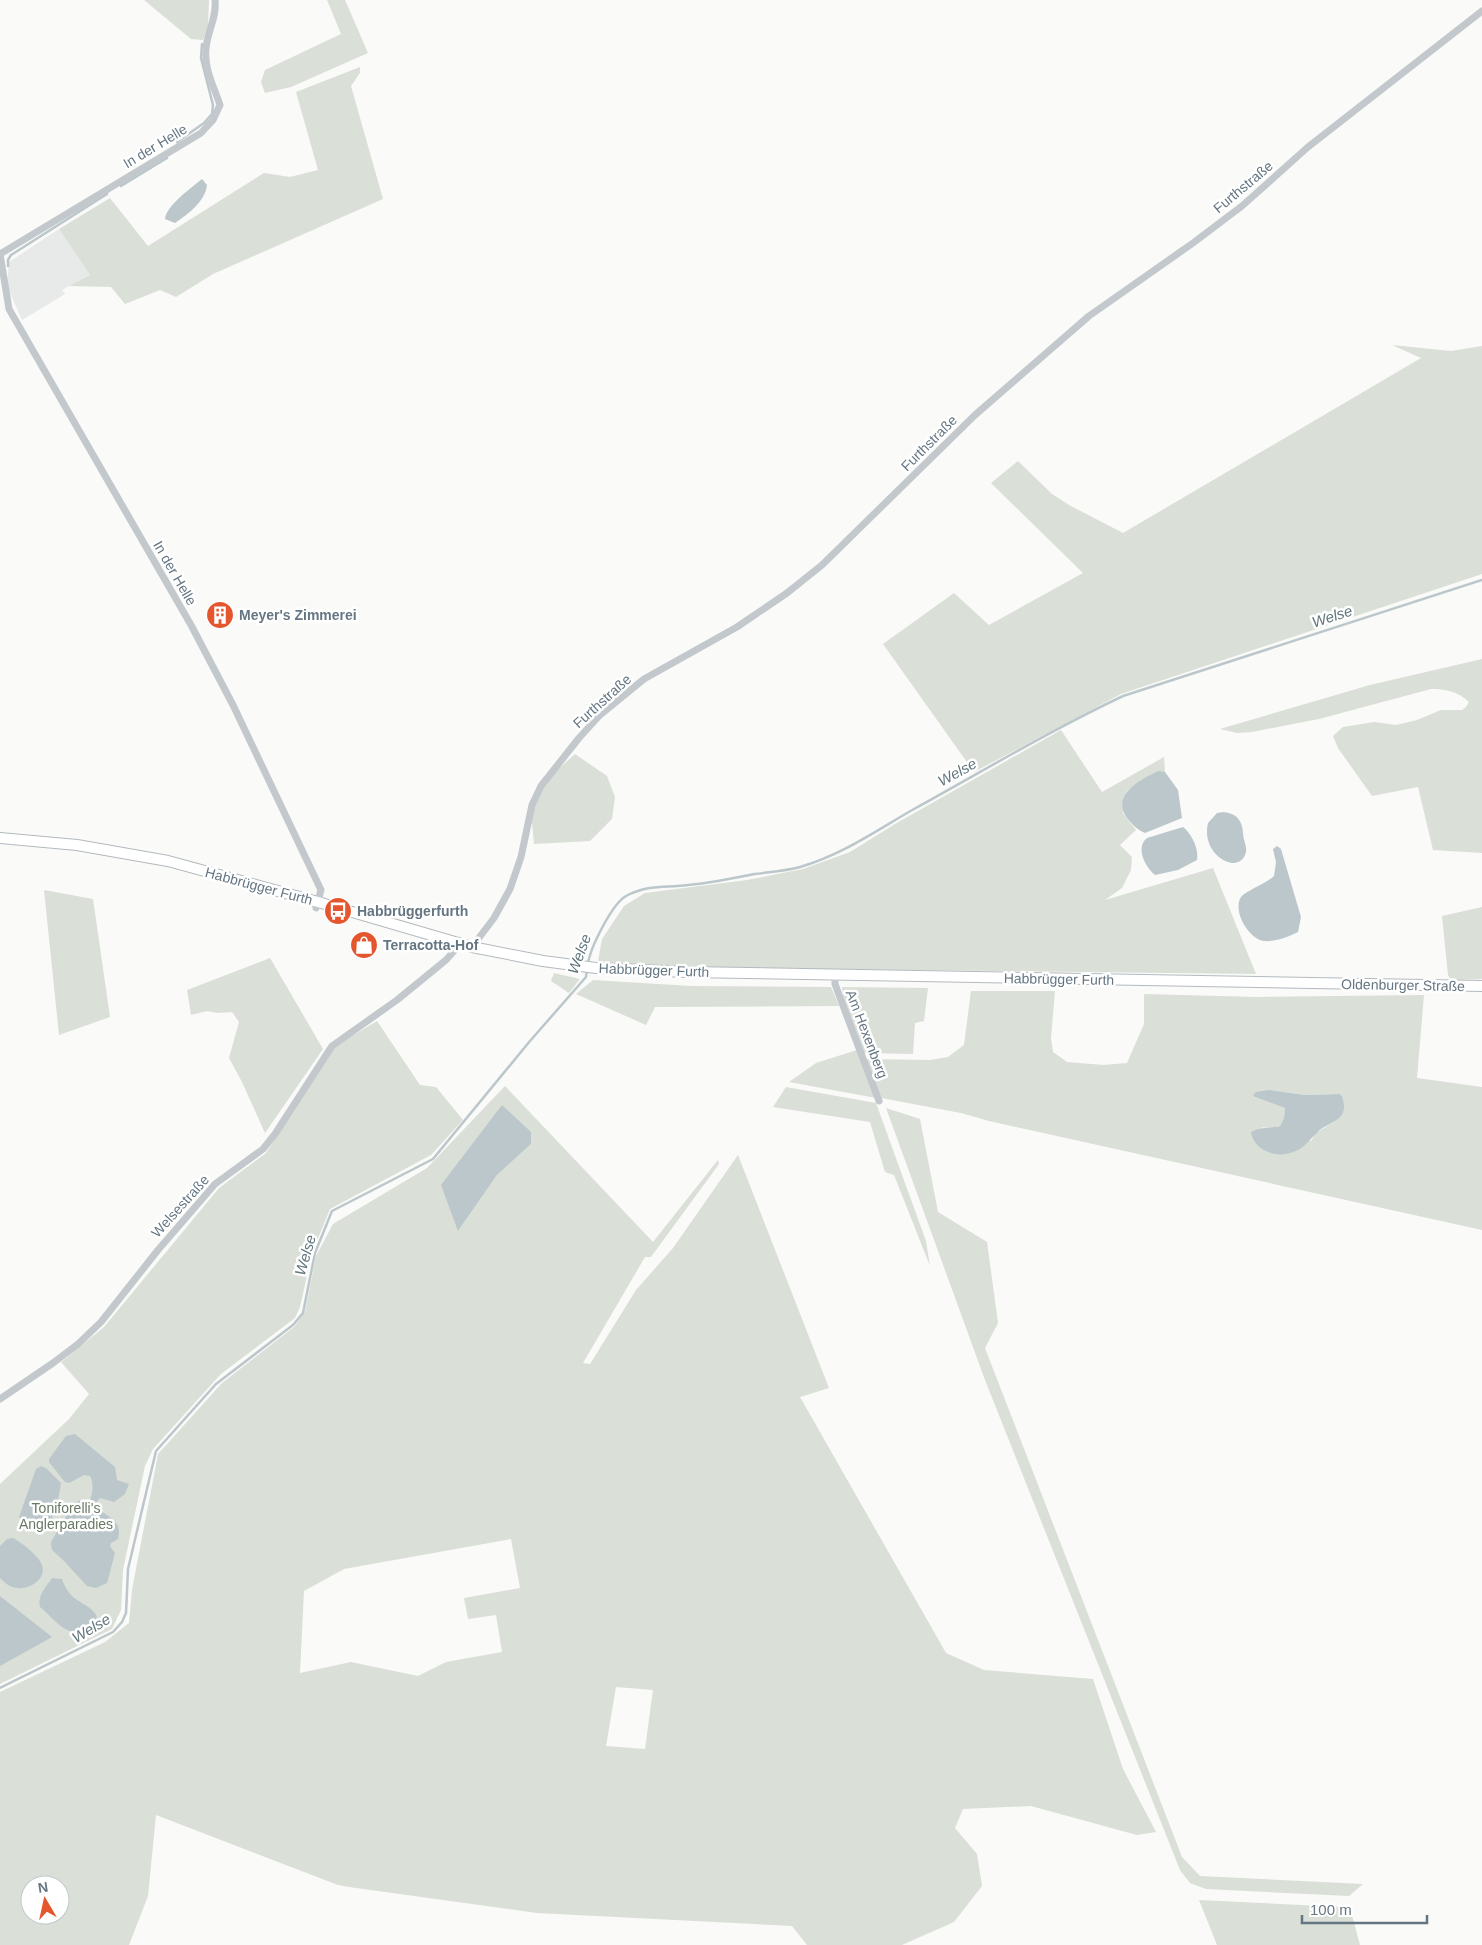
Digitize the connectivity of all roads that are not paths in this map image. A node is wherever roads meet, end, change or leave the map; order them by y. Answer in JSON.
{"nodes":[{"id":1,"x":215,"y":0,"type":"edge"},
{"id":2,"x":1482,"y":11,"type":"edge"},
{"id":3,"x":0,"y":254,"type":"edge"},
{"id":4,"x":0,"y":838,"type":"edge"},
{"id":5,"x":317,"y":905,"type":"junction"},
{"id":6,"x":457,"y":943,"type":"junction"},
{"id":7,"x":472,"y":947,"type":"junction"},
{"id":8,"x":835,"y":975,"type":"junction"},
{"id":9,"x":1323,"y":983,"type":"joint"},
{"id":10,"x":1482,"y":986,"type":"edge"},
{"id":11,"x":879,"y":1101,"type":"dead end"},
{"id":12,"x":0,"y":1399,"type":"edge"}],
"edges":[{"from":1,"to":3,"type":"street","name":"In der Helle"},
{"from":2,"to":7,"type":"street","name":"Furthstraße"},
{"from":3,"to":5,"type":"street","name":"In der Helle"},
{"from":4,"to":5,"type":"street","name":"Habbrügger Furth"},
{"from":5,"to":6,"type":"street","name":"Habbrügger Furth"},
{"from":6,"to":7,"type":"street","name":"Habbrügger Furth"},
{"from":6,"to":12,"type":"street","name":"Welsestraße"},
{"from":7,"to":8,"type":"street","name":"Habbrügger Furth"},
{"from":8,"to":9,"type":"street","name":"Habbrügger Furth"},
{"from":8,"to":11,"type":"street","name":"Am Hexenberg"},
{"from":9,"to":10,"type":"street","name":"Oldenburger Straße"}]}
